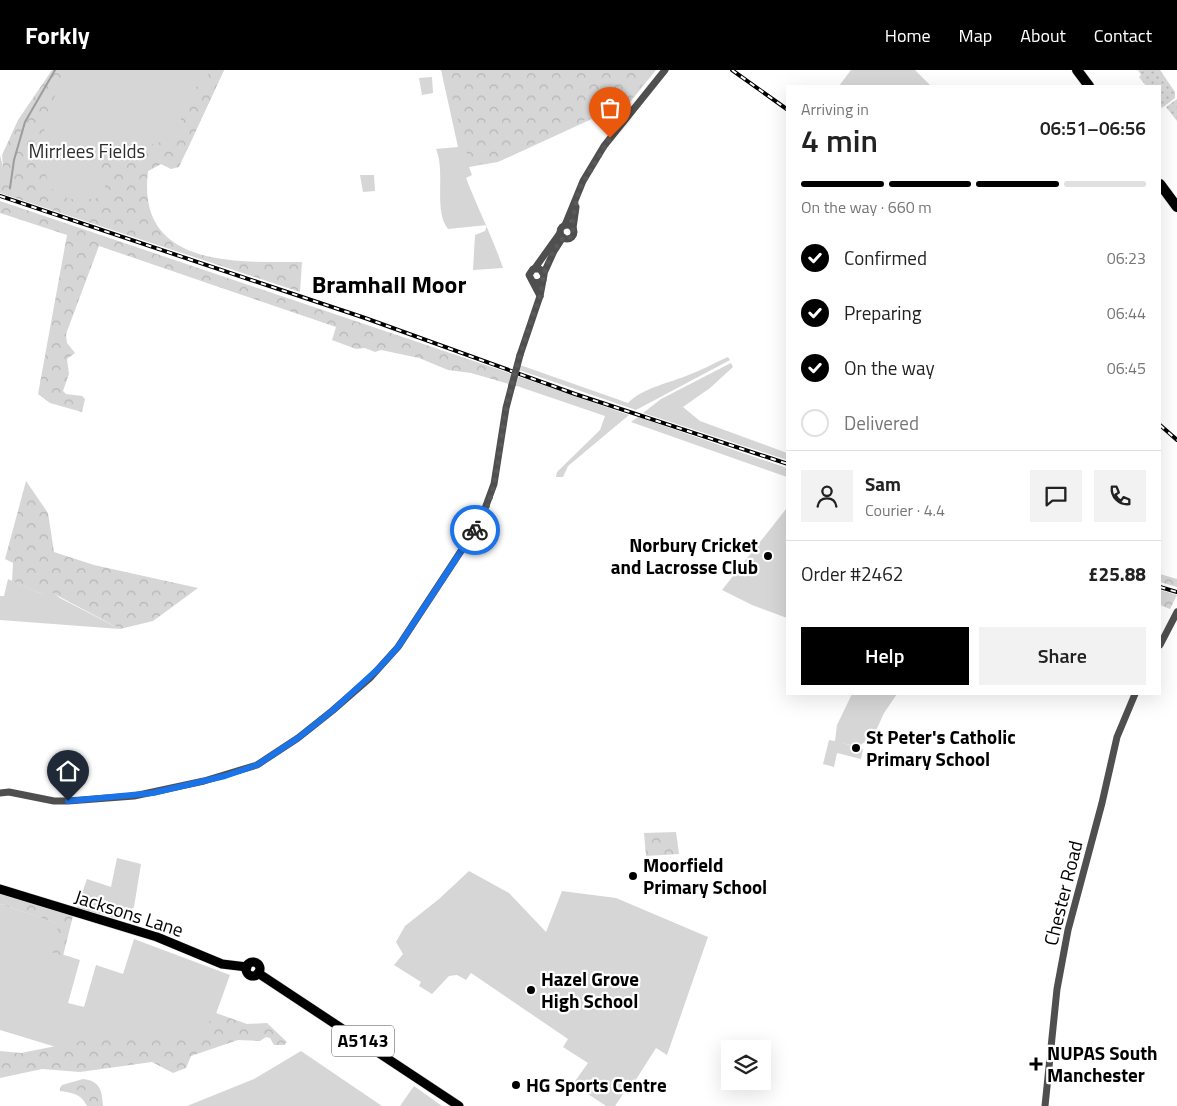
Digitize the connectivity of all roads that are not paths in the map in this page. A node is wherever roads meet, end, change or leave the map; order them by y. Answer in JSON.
{"nodes":[{"id":1,"x":665,"y":70,"type":"edge"},
{"id":2,"x":1077,"y":70,"type":"edge"},
{"id":3,"x":1088,"y":85,"type":"edge"},
{"id":4,"x":1161,"y":185,"type":"edge"},
{"id":5,"x":579,"y":189,"type":"junction"},
{"id":6,"x":1177,"y":207,"type":"edge"},
{"id":7,"x":564,"y":225,"type":"junction"},
{"id":8,"x":573,"y":228,"type":"junction"},
{"id":9,"x":562,"y":235,"type":"junction"},
{"id":10,"x":535,"y":268,"type":"junction"},
{"id":11,"x":543,"y":276,"type":"junction"},
{"id":12,"x":533,"y":282,"type":"junction"},
{"id":13,"x":540,"y":296,"type":"junction"},
{"id":14,"x":1177,"y":612,"type":"edge"},
{"id":15,"x":1161,"y":643,"type":"edge"},
{"id":16,"x":1135,"y":695,"type":"edge"},
{"id":17,"x":0,"y":793,"type":"edge"},
{"id":18,"x":0,"y":889,"type":"edge"},
{"id":19,"x":459,"y":1106,"type":"edge"},
{"id":20,"x":1045,"y":1106,"type":"edge"}],
"edges":[{"from":1,"to":5,"type":"street"},
{"from":2,"to":3,"type":"highway"},
{"from":4,"to":6,"type":"highway"},
{"from":5,"to":7,"type":"street"},
{"from":5,"to":8,"type":"street"},
{"from":7,"to":8,"type":"street"},
{"from":7,"to":9,"type":"street"},
{"from":8,"to":9,"type":"street"},
{"from":9,"to":10,"type":"street"},
{"from":9,"to":11,"type":"street"},
{"from":10,"to":11,"type":"street"},
{"from":10,"to":12,"type":"street"},
{"from":11,"to":12,"type":"street"},
{"from":11,"to":13,"type":"street"},
{"from":12,"to":13,"type":"street"},
{"from":13,"to":17,"type":"street","bridge":true},
{"from":14,"to":15,"type":"street"},
{"from":16,"to":20,"type":"street","name":"Chester Road"},
{"from":18,"to":19,"type":"main road","name":"Jacksons Lane","number":"A5143"}]}
